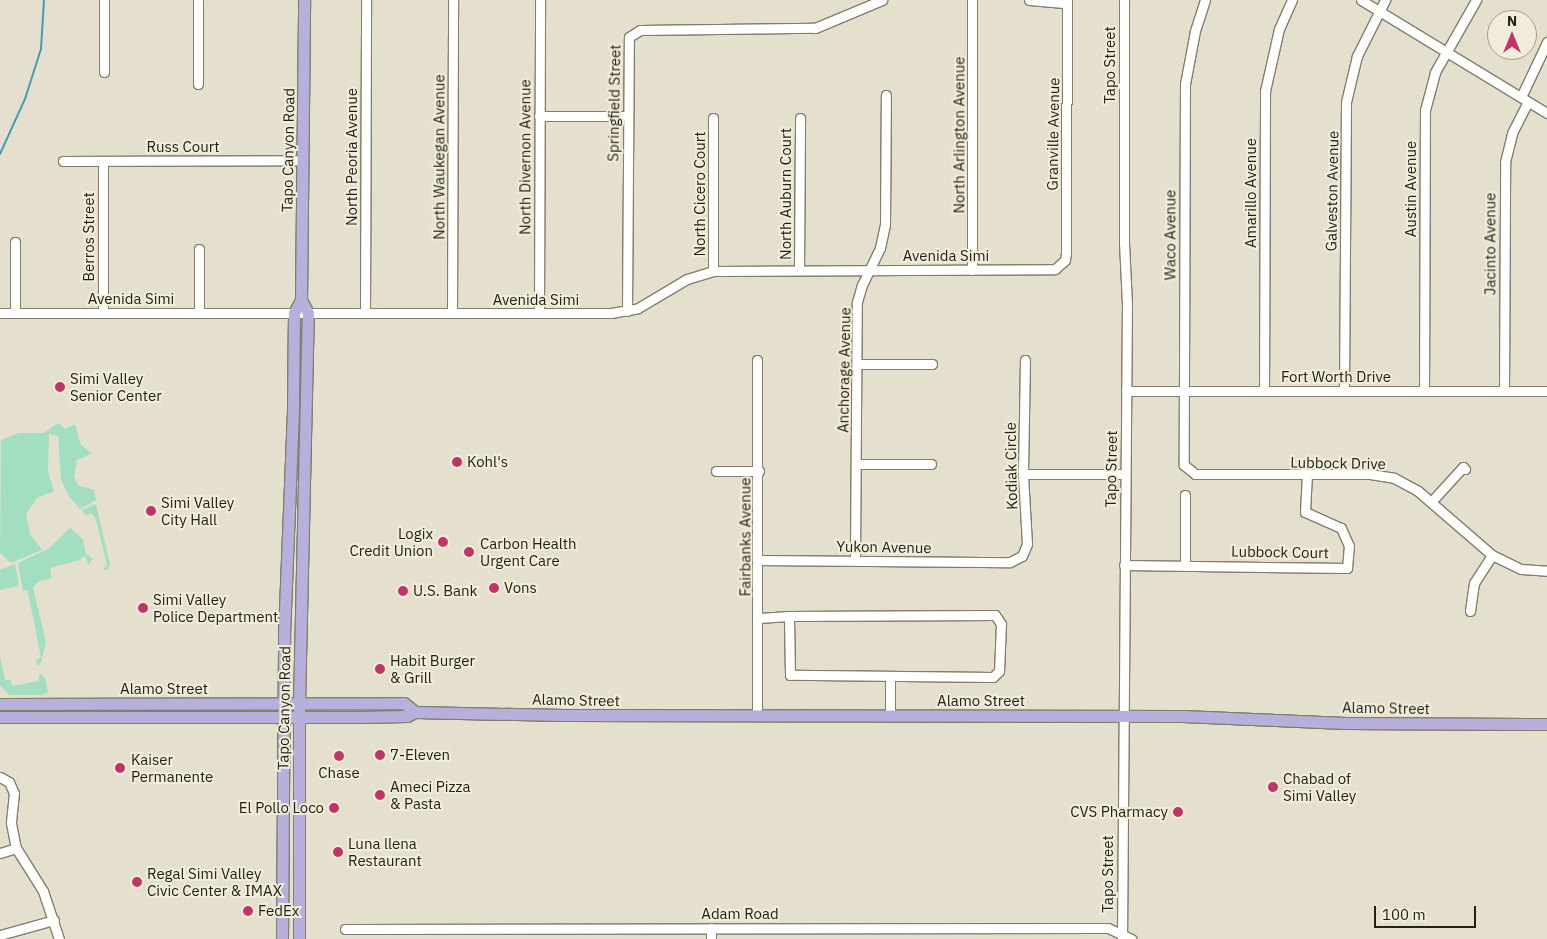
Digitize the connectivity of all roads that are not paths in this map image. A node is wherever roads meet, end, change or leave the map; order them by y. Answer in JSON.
{"nodes":[{"id":1,"x":104,"y":0,"type":"edge"},
{"id":2,"x":198,"y":0,"type":"edge"},
{"id":3,"x":304,"y":0,"type":"edge"},
{"id":4,"x":366,"y":0,"type":"edge"},
{"id":5,"x":453,"y":0,"type":"edge"},
{"id":6,"x":540,"y":0,"type":"edge"},
{"id":7,"x":882,"y":0,"type":"edge"},
{"id":8,"x":972,"y":0,"type":"edge"},
{"id":9,"x":1029,"y":0,"type":"edge"},
{"id":10,"x":1124,"y":0,"type":"edge"},
{"id":11,"x":1205,"y":0,"type":"edge"},
{"id":12,"x":1292,"y":0,"type":"edge"},
{"id":13,"x":1361,"y":0,"type":"edge"},
{"id":14,"x":1385,"y":0,"type":"edge"},
{"id":15,"x":1476,"y":0,"type":"edge"},
{"id":16,"x":1068,"y":2,"type":"edge"},
{"id":17,"x":1378,"y":10,"type":"junction"},
{"id":18,"x":1547,"y":42,"type":"edge"},
{"id":19,"x":1447,"y":53,"type":"junction"},
{"id":20,"x":104,"y":72,"type":"dead end"},
{"id":21,"x":198,"y":84,"type":"dead end"},
{"id":22,"x":886,"y":95,"type":"dead end"},
{"id":23,"x":1524,"y":100,"type":"junction"},
{"id":24,"x":1547,"y":114,"type":"edge"},
{"id":25,"x":539,"y":116,"type":"junction"},
{"id":26,"x":627,"y":116,"type":"junction"},
{"id":27,"x":714,"y":118,"type":"dead end"},
{"id":28,"x":800,"y":118,"type":"dead end"},
{"id":29,"x":303,"y":160,"type":"junction"},
{"id":30,"x":63,"y":161,"type":"dead end"},
{"id":31,"x":103,"y":161,"type":"junction"},
{"id":32,"x":15,"y":242,"type":"dead end"},
{"id":33,"x":199,"y":249,"type":"dead end"},
{"id":34,"x":1061,"y":266,"type":"joint"},
{"id":35,"x":800,"y":270,"type":"junction"},
{"id":36,"x":868,"y":270,"type":"junction"},
{"id":37,"x":972,"y":270,"type":"junction"},
{"id":38,"x":713,"y":271,"type":"junction"},
{"id":39,"x":301,"y":300,"type":"junction"},
{"id":40,"x":627,"y":311,"type":"junction"},
{"id":41,"x":0,"y":313,"type":"edge"},
{"id":42,"x":15,"y":313,"type":"junction"},
{"id":43,"x":103,"y":313,"type":"junction"},
{"id":44,"x":199,"y":313,"type":"junction"},
{"id":45,"x":294,"y":313,"type":"junction"},
{"id":46,"x":308,"y":313,"type":"junction"},
{"id":47,"x":366,"y":313,"type":"junction"},
{"id":48,"x":452,"y":313,"type":"junction"},
{"id":49,"x":539,"y":313,"type":"junction"},
{"id":50,"x":757,"y":360,"type":"dead end"},
{"id":51,"x":1025,"y":360,"type":"dead end"},
{"id":52,"x":857,"y":364,"type":"junction"},
{"id":53,"x":932,"y":364,"type":"dead end"},
{"id":54,"x":1344,"y":390,"type":"junction"},
{"id":55,"x":1504,"y":390,"type":"junction"},
{"id":56,"x":1126,"y":391,"type":"junction"},
{"id":57,"x":1183,"y":391,"type":"junction"},
{"id":58,"x":1264,"y":391,"type":"junction"},
{"id":59,"x":1424,"y":391,"type":"junction"},
{"id":60,"x":1547,"y":391,"type":"edge"},
{"id":61,"x":856,"y":464,"type":"junction"},
{"id":62,"x":932,"y":464,"type":"dead end"},
{"id":63,"x":1465,"y":469,"type":"dead end"},
{"id":64,"x":716,"y":471,"type":"dead end"},
{"id":65,"x":759,"y":471,"type":"junction"},
{"id":66,"x":1188,"y":472,"type":"joint"},
{"id":67,"x":1023,"y":474,"type":"junction"},
{"id":68,"x":1125,"y":474,"type":"junction"},
{"id":69,"x":1307,"y":476,"type":"junction"},
{"id":70,"x":1185,"y":495,"type":"dead end"},
{"id":71,"x":1431,"y":502,"type":"junction"},
{"id":72,"x":1492,"y":556,"type":"junction"},
{"id":73,"x":758,"y":560,"type":"junction"},
{"id":74,"x":855,"y":560,"type":"junction"},
{"id":75,"x":1010,"y":562,"type":"joint"},
{"id":76,"x":1124,"y":565,"type":"junction"},
{"id":77,"x":1185,"y":566,"type":"junction"},
{"id":78,"x":1547,"y":571,"type":"edge"},
{"id":79,"x":1470,"y":611,"type":"dead end"},
{"id":80,"x":789,"y":616,"type":"junction"},
{"id":81,"x":759,"y":618,"type":"junction"},
{"id":82,"x":890,"y":676,"type":"junction"},
{"id":83,"x":299,"y":703,"type":"junction"},
{"id":84,"x":0,"y":704,"type":"edge"},
{"id":85,"x":284,"y":704,"type":"junction"},
{"id":86,"x":415,"y":712,"type":"junction"},
{"id":87,"x":757,"y":715,"type":"junction"},
{"id":88,"x":890,"y":716,"type":"junction"},
{"id":89,"x":1122,"y":716,"type":"junction"},
{"id":90,"x":284,"y":717,"type":"junction"},
{"id":91,"x":299,"y":717,"type":"junction"},
{"id":92,"x":0,"y":718,"type":"edge"},
{"id":93,"x":1547,"y":724,"type":"edge"},
{"id":94,"x":3,"y":778,"type":"edge"},
{"id":95,"x":16,"y":848,"type":"junction"},
{"id":96,"x":0,"y":853,"type":"edge"},
{"id":97,"x":54,"y":920,"type":"junction"},
{"id":98,"x":711,"y":928,"type":"junction"},
{"id":99,"x":345,"y":929,"type":"dead end"},
{"id":100,"x":0,"y":935,"type":"edge"},
{"id":101,"x":1122,"y":936,"type":"edge"},
{"id":102,"x":59,"y":939,"type":"edge"},
{"id":103,"x":282,"y":939,"type":"edge"},
{"id":104,"x":299,"y":939,"type":"edge"},
{"id":105,"x":711,"y":939,"type":"edge"},
{"id":106,"x":1132,"y":939,"type":"edge"}],
"edges":[{"from":1,"to":20,"type":"street"},
{"from":2,"to":21,"type":"street"},
{"from":3,"to":29,"type":"main road","name":"Tapo Canyon Road"},
{"from":4,"to":47,"type":"street","name":"North Peoria Avenue"},
{"from":5,"to":48,"type":"street","name":"North Waukegan Avenue"},
{"from":6,"to":25,"type":"street","name":"North Divernon Avenue"},
{"from":7,"to":26,"type":"street","name":"Springfield Street"},
{"from":8,"to":37,"type":"street","name":"North Arlington Avenue"},
{"from":9,"to":16,"type":"street"},
{"from":10,"to":56,"type":"street","name":"Tapo Street"},
{"from":11,"to":57,"type":"street","name":"Waco Avenue"},
{"from":12,"to":58,"type":"street","name":"Amarillo Avenue"},
{"from":13,"to":17,"type":"street"},
{"from":14,"to":17,"type":"street","name":"Galveston Avenue"},
{"from":15,"to":19,"type":"street","name":"Austin Avenue"},
{"from":16,"to":34,"type":"street","name":"Granville Avenue"},
{"from":17,"to":19,"type":"street"},
{"from":17,"to":54,"type":"street","name":"Galveston Avenue"},
{"from":18,"to":23,"type":"street","name":"Jacinto Avenue"},
{"from":19,"to":23,"type":"street"},
{"from":19,"to":59,"type":"street","name":"Austin Avenue"},
{"from":22,"to":36,"type":"street","name":"Anchorage Avenue"},
{"from":23,"to":24,"type":"street"},
{"from":23,"to":55,"type":"street","name":"Jacinto Avenue"},
{"from":25,"to":26,"type":"street"},
{"from":25,"to":49,"type":"street","name":"North Divernon Avenue"},
{"from":26,"to":40,"type":"street","name":"Springfield Street"},
{"from":27,"to":38,"type":"street","name":"North Cicero Court"},
{"from":28,"to":35,"type":"street","name":"North Auburn Court"},
{"from":29,"to":31,"type":"street","name":"Russ Court"},
{"from":29,"to":39,"type":"main road","name":"Tapo Canyon Road"},
{"from":30,"to":31,"type":"street","name":"Russ Court"},
{"from":31,"to":43,"type":"street","name":"Berros Street"},
{"from":32,"to":42,"type":"street"},
{"from":33,"to":44,"type":"street"},
{"from":34,"to":37,"type":"street","name":"Avenida Simi"},
{"from":35,"to":36,"type":"street","name":"Avenida Simi"},
{"from":35,"to":38,"type":"street","name":"Avenida Simi"},
{"from":36,"to":37,"type":"street","name":"Avenida Simi"},
{"from":36,"to":52,"type":"street","name":"Anchorage Avenue"},
{"from":38,"to":40,"type":"street","name":"Avenida Simi"},
{"from":39,"to":45,"type":"main road","name":"Tapo Canyon Road"},
{"from":39,"to":46,"type":"main road","name":"Tapo Canyon Road"},
{"from":40,"to":49,"type":"street","name":"Avenida Simi"},
{"from":41,"to":42,"type":"street","name":"Avenida Simi"},
{"from":42,"to":43,"type":"street","name":"Avenida Simi"},
{"from":43,"to":44,"type":"street","name":"Avenida Simi"},
{"from":44,"to":45,"type":"street","name":"Avenida Simi"},
{"from":45,"to":46,"type":"street","name":"Avenida Simi"},
{"from":45,"to":85,"type":"main road","name":"Tapo Canyon Road"},
{"from":46,"to":47,"type":"street","name":"Avenida Simi"},
{"from":46,"to":83,"type":"main road","name":"Tapo Canyon Road"},
{"from":47,"to":48,"type":"street","name":"Avenida Simi"},
{"from":48,"to":49,"type":"street","name":"Avenida Simi"},
{"from":50,"to":65,"type":"street","name":"Fairbanks Avenue"},
{"from":51,"to":67,"type":"street","name":"Kodiak Circle"},
{"from":52,"to":53,"type":"street"},
{"from":52,"to":61,"type":"street","name":"Anchorage Avenue"},
{"from":54,"to":58,"type":"street","name":"Fort Worth Drive"},
{"from":54,"to":59,"type":"street","name":"Fort Worth Drive"},
{"from":55,"to":59,"type":"street","name":"Fort Worth Drive"},
{"from":55,"to":60,"type":"street","name":"Fort Worth Drive"},
{"from":56,"to":57,"type":"street","name":"Fort Worth Drive"},
{"from":56,"to":68,"type":"street","name":"Tapo Street"},
{"from":57,"to":58,"type":"street","name":"Fort Worth Drive"},
{"from":57,"to":66,"type":"street","name":"Waco Avenue"},
{"from":61,"to":62,"type":"street"},
{"from":61,"to":74,"type":"street","name":"Anchorage Avenue"},
{"from":63,"to":71,"type":"street"},
{"from":64,"to":65,"type":"street"},
{"from":65,"to":73,"type":"street","name":"Fairbanks Avenue"},
{"from":66,"to":69,"type":"street","name":"Lubbock Drive"},
{"from":67,"to":68,"type":"street"},
{"from":67,"to":75,"type":"street","name":"Kodiak Circle"},
{"from":68,"to":76,"type":"street","name":"Tapo Street"},
{"from":69,"to":71,"type":"street","name":"Lubbock Drive"},
{"from":69,"to":77,"type":"street","name":"Lubbock Court"},
{"from":70,"to":77,"type":"street"},
{"from":71,"to":72,"type":"street","name":"Lubbock Drive"},
{"from":72,"to":78,"type":"street","name":"Lubbock Drive"},
{"from":72,"to":79,"type":"street"},
{"from":73,"to":74,"type":"street","name":"Yukon Avenue"},
{"from":73,"to":81,"type":"street","name":"Fairbanks Avenue"},
{"from":74,"to":75,"type":"street","name":"Yukon Avenue"},
{"from":76,"to":77,"type":"street","name":"Lubbock Court"},
{"from":76,"to":89,"type":"street","name":"Tapo Street"},
{"from":80,"to":81,"type":"street"},
{"from":80,"to":82,"type":"street"},
{"from":80,"to":82,"type":"street"},
{"from":81,"to":87,"type":"street","name":"Fairbanks Avenue"},
{"from":82,"to":88,"type":"street"},
{"from":83,"to":85,"type":"main road","name":"Alamo Street"},
{"from":83,"to":86,"type":"main road","name":"Alamo Street"},
{"from":83,"to":91,"type":"main road","name":"Tapo Canyon Road"},
{"from":84,"to":85,"type":"main road","name":"Alamo Street"},
{"from":85,"to":90,"type":"main road","name":"Tapo Canyon Road"},
{"from":86,"to":87,"type":"main road","name":"Alamo Street"},
{"from":86,"to":91,"type":"main road","name":"Alamo Street"},
{"from":87,"to":88,"type":"main road","name":"Alamo Street"},
{"from":88,"to":89,"type":"main road","name":"Alamo Street"},
{"from":89,"to":93,"type":"main road","name":"Alamo Street"},
{"from":89,"to":101,"type":"street","name":"Tapo Street"},
{"from":90,"to":91,"type":"main road","name":"Alamo Street"},
{"from":90,"to":92,"type":"main road","name":"Alamo Street"},
{"from":90,"to":103,"type":"main road","name":"Tapo Canyon Road"},
{"from":91,"to":104,"type":"main road","name":"Tapo Canyon Road"},
{"from":94,"to":95,"type":"street"},
{"from":95,"to":96,"type":"street"},
{"from":95,"to":97,"type":"street"},
{"from":97,"to":100,"type":"street"},
{"from":97,"to":102,"type":"street"},
{"from":98,"to":99,"type":"street","name":"Adam Road"},
{"from":98,"to":101,"type":"street","name":"Adam Road"},
{"from":98,"to":105,"type":"street"},
{"from":101,"to":106,"type":"street","name":"Adam Road"}]}
